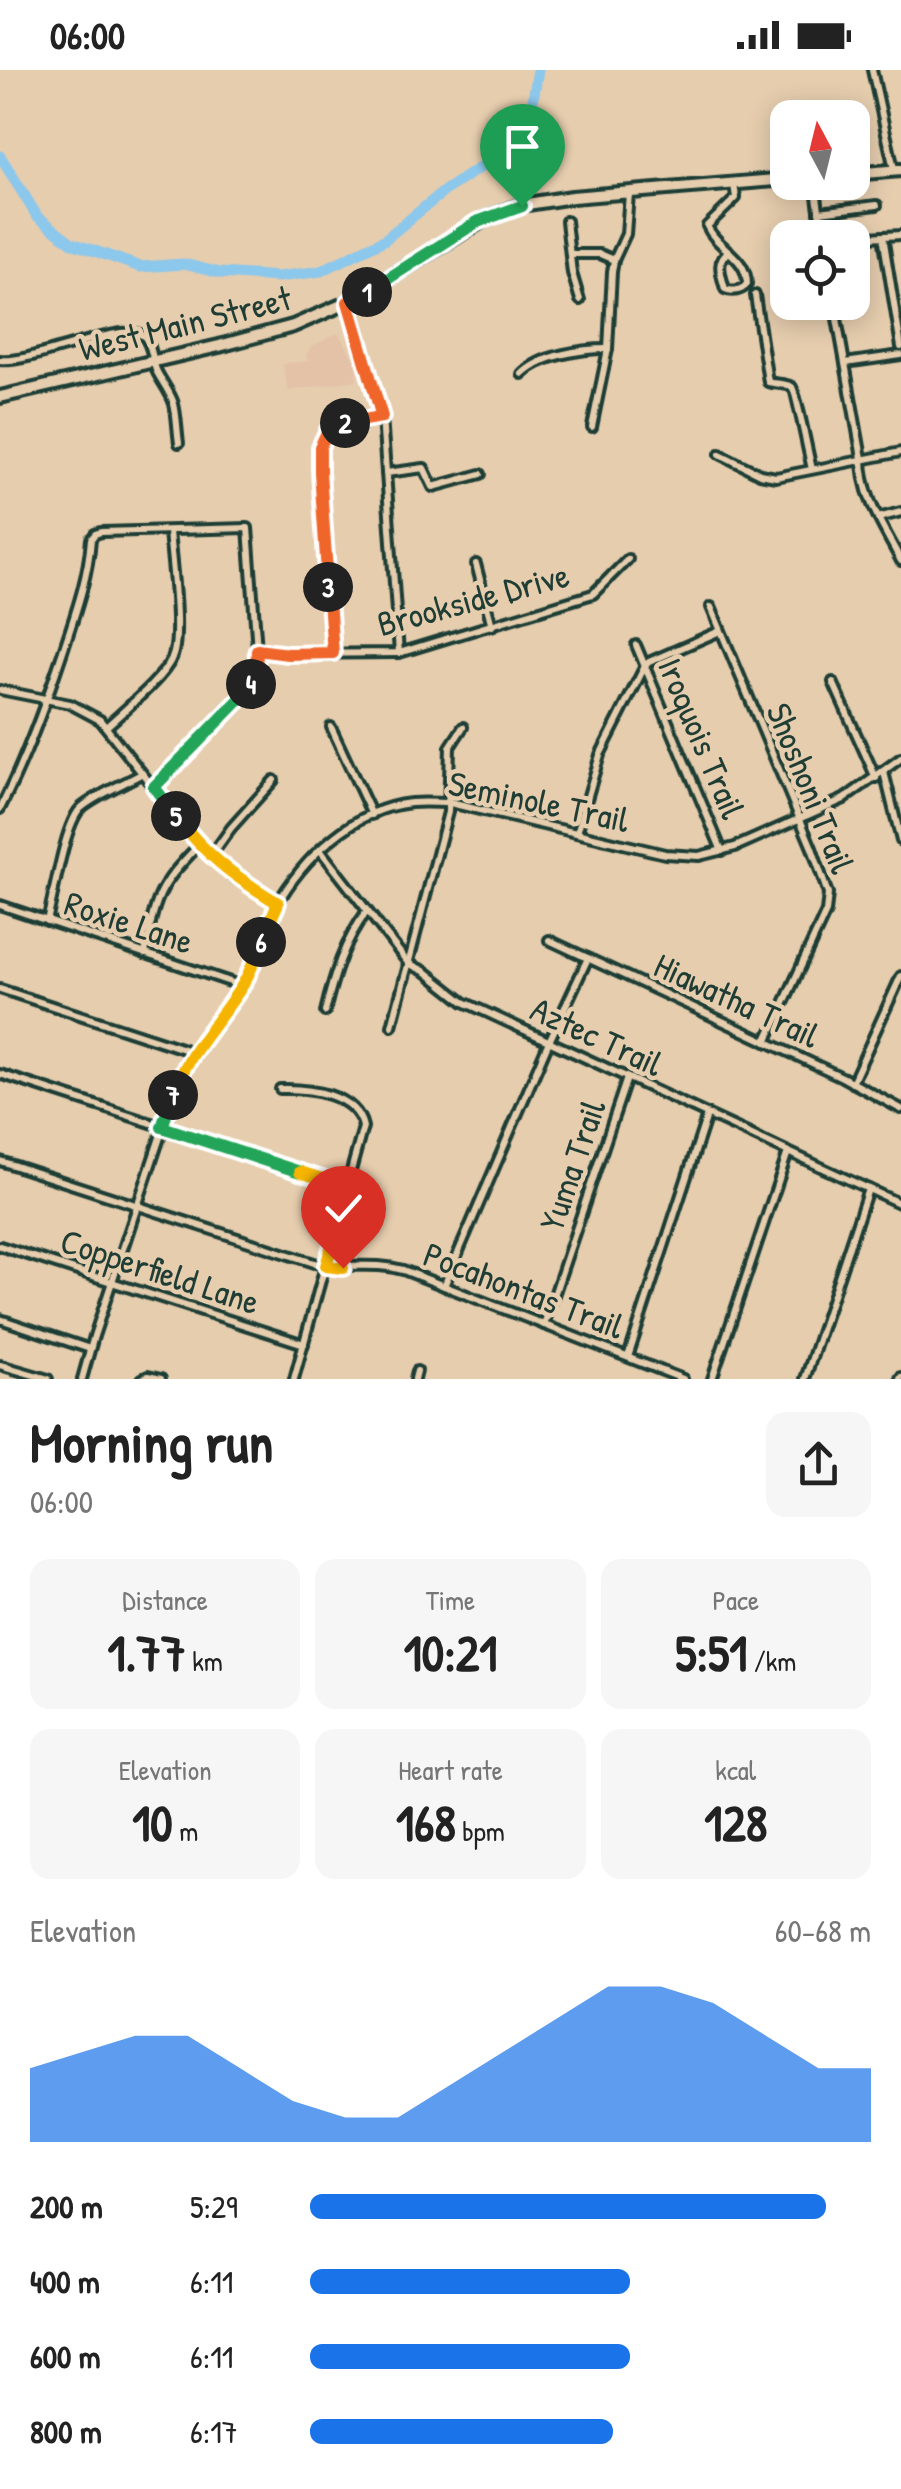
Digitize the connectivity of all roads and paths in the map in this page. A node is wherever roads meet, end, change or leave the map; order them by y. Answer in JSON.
{"nodes":[{"id":1,"x":872,"y":70,"type":"edge"},
{"id":2,"x":898,"y":170,"type":"edge"},
{"id":3,"x":870,"y":172,"type":"edge"},
{"id":4,"x":770,"y":181,"type":"edge"},
{"id":5,"x":734,"y":184,"type":"junction"},
{"id":6,"x":629,"y":192,"type":"junction"},
{"id":7,"x":817,"y":200,"type":"edge"},
{"id":8,"x":876,"y":206,"type":"dead end"},
{"id":9,"x":819,"y":212,"type":"junction"},
{"id":10,"x":820,"y":220,"type":"edge"},
{"id":11,"x":566,"y":221,"type":"dead end"},
{"id":12,"x":901,"y":235,"type":"edge"},
{"id":13,"x":883,"y":236,"type":"junction"},
{"id":14,"x":870,"y":237,"type":"edge"},
{"id":15,"x":729,"y":252,"type":"junction"},
{"id":16,"x":570,"y":254,"type":"junction"},
{"id":17,"x":614,"y":260,"type":"junction"},
{"id":18,"x":755,"y":295,"type":"dead end"},
{"id":19,"x":580,"y":300,"type":"dead end"},
{"id":20,"x":348,"y":302,"type":"junction"},
{"id":21,"x":837,"y":320,"type":"edge"},
{"id":22,"x":901,"y":347,"type":"edge"},
{"id":23,"x":608,"y":349,"type":"junction"},
{"id":24,"x":901,"y":355,"type":"edge"},
{"id":25,"x":0,"y":360,"type":"edge"},
{"id":26,"x":153,"y":361,"type":"junction"},
{"id":27,"x":845,"y":363,"type":"junction"},
{"id":28,"x":522,"y":374,"type":"dead end"},
{"id":29,"x":0,"y":397,"type":"edge"},
{"id":30,"x":382,"y":417,"type":"junction"},
{"id":31,"x":592,"y":426,"type":"dead end"},
{"id":32,"x":179,"y":442,"type":"dead end"},
{"id":33,"x":901,"y":452,"type":"edge"},
{"id":34,"x":720,"y":454,"type":"dead end"},
{"id":35,"x":862,"y":458,"type":"junction"},
{"id":36,"x":812,"y":469,"type":"junction"},
{"id":37,"x":386,"y":473,"type":"junction"},
{"id":38,"x":481,"y":474,"type":"dead end"},
{"id":39,"x":901,"y":512,"type":"edge"},
{"id":40,"x":878,"y":518,"type":"junction"},
{"id":41,"x":169,"y":531,"type":"junction"},
{"id":42,"x":628,"y":559,"type":"dead end"},
{"id":43,"x":900,"y":560,"type":"edge"},
{"id":44,"x":476,"y":564,"type":"dead end"},
{"id":45,"x":711,"y":607,"type":"dead end"},
{"id":46,"x":492,"y":626,"type":"junction"},
{"id":47,"x":720,"y":630,"type":"junction"},
{"id":48,"x":636,"y":645,"type":"dead end"},
{"id":49,"x":257,"y":650,"type":"junction"},
{"id":50,"x":399,"y":652,"type":"junction"},
{"id":51,"x":333,"y":653,"type":"junction"},
{"id":52,"x":645,"y":666,"type":"junction"},
{"id":53,"x":833,"y":682,"type":"dead end"},
{"id":54,"x":0,"y":690,"type":"edge"},
{"id":55,"x":46,"y":700,"type":"junction"},
{"id":56,"x":464,"y":726,"type":"dead end"},
{"id":57,"x":106,"y":727,"type":"junction"},
{"id":58,"x":331,"y":727,"type":"dead end"},
{"id":59,"x":901,"y":758,"type":"edge"},
{"id":60,"x":884,"y":772,"type":"junction"},
{"id":61,"x":141,"y":774,"type":"junction"},
{"id":62,"x":876,"y":778,"type":"junction"},
{"id":63,"x":274,"y":780,"type":"dead end"},
{"id":64,"x":154,"y":787,"type":"junction"},
{"id":65,"x":450,"y":803,"type":"junction"},
{"id":66,"x":0,"y":809,"type":"edge"},
{"id":67,"x":372,"y":814,"type":"junction"},
{"id":68,"x":799,"y":819,"type":"junction"},
{"id":69,"x":576,"y":833,"type":"junction"},
{"id":70,"x":901,"y":841,"type":"edge"},
{"id":71,"x":198,"y":845,"type":"junction"},
{"id":72,"x":320,"y":850,"type":"junction"},
{"id":73,"x":722,"y":851,"type":"junction"},
{"id":74,"x":211,"y":856,"type":"junction"},
{"id":75,"x":278,"y":903,"type":"junction"},
{"id":76,"x":0,"y":905,"type":"edge"},
{"id":77,"x":367,"y":911,"type":"junction"},
{"id":78,"x":48,"y":921,"type":"junction"},
{"id":79,"x":549,"y":940,"type":"dead end"},
{"id":80,"x":145,"y":954,"type":"junction"},
{"id":81,"x":588,"y":958,"type":"junction"},
{"id":82,"x":408,"y":963,"type":"junction"},
{"id":83,"x":901,"y":976,"type":"edge"},
{"id":84,"x":242,"y":986,"type":"junction"},
{"id":85,"x":898,"y":988,"type":"edge"},
{"id":86,"x":0,"y":989,"type":"edge"},
{"id":87,"x":325,"y":1012,"type":"dead end"},
{"id":88,"x":392,"y":1026,"type":"dead end"},
{"id":89,"x":549,"y":1041,"type":"junction"},
{"id":90,"x":766,"y":1042,"type":"junction"},
{"id":91,"x":193,"y":1052,"type":"junction"},
{"id":92,"x":0,"y":1074,"type":"edge"},
{"id":93,"x":627,"y":1078,"type":"junction"},
{"id":94,"x":852,"y":1083,"type":"junction"},
{"id":95,"x":280,"y":1088,"type":"dead end"},
{"id":96,"x":901,"y":1109,"type":"edge"},
{"id":97,"x":708,"y":1114,"type":"junction"},
{"id":98,"x":162,"y":1127,"type":"junction"},
{"id":99,"x":788,"y":1152,"type":"junction"},
{"id":100,"x":0,"y":1161,"type":"edge"},
{"id":101,"x":348,"y":1187,"type":"junction"},
{"id":102,"x":868,"y":1189,"type":"junction"},
{"id":103,"x":901,"y":1204,"type":"edge"},
{"id":104,"x":136,"y":1206,"type":"junction"},
{"id":105,"x":0,"y":1246,"type":"edge"},
{"id":106,"x":326,"y":1266,"type":"junction"},
{"id":107,"x":112,"y":1282,"type":"junction"},
{"id":108,"x":444,"y":1286,"type":"junction"},
{"id":109,"x":0,"y":1319,"type":"edge"},
{"id":110,"x":544,"y":1325,"type":"junction"},
{"id":111,"x":304,"y":1344,"type":"junction"},
{"id":112,"x":90,"y":1349,"type":"junction"},
{"id":113,"x":628,"y":1357,"type":"junction"},
{"id":114,"x":0,"y":1365,"type":"edge"},
{"id":115,"x":48,"y":1379,"type":"edge"},
{"id":116,"x":82,"y":1379,"type":"edge"},
{"id":117,"x":142,"y":1379,"type":"edge"},
{"id":118,"x":160,"y":1379,"type":"edge"},
{"id":119,"x":294,"y":1379,"type":"edge"},
{"id":120,"x":683,"y":1379,"type":"edge"},
{"id":121,"x":712,"y":1379,"type":"edge"},
{"id":122,"x":805,"y":1379,"type":"edge"}],
"edges":[{"from":1,"to":2,"type":"street"},
{"from":2,"to":3,"type":"main road"},
{"from":4,"to":5,"type":"main road","name":"West Main Street"},
{"from":5,"to":6,"type":"main road","name":"West Main Street"},
{"from":5,"to":15,"type":"street"},
{"from":6,"to":17,"type":"street"},
{"from":6,"to":20,"type":"main road","name":"West Main Street"},
{"from":7,"to":9,"type":"street"},
{"from":8,"to":9,"type":"street"},
{"from":9,"to":10,"type":"street"},
{"from":11,"to":16,"type":"street"},
{"from":12,"to":13,"type":"street"},
{"from":13,"to":14,"type":"street"},
{"from":13,"to":22,"type":"street"},
{"from":15,"to":15,"type":"street"},
{"from":16,"to":17,"type":"street"},
{"from":16,"to":19,"type":"street"},
{"from":17,"to":23,"type":"street"},
{"from":18,"to":36,"type":"street"},
{"from":20,"to":26,"type":"main road","name":"West Main Street"},
{"from":20,"to":30,"type":"street"},
{"from":21,"to":27,"type":"street"},
{"from":23,"to":28,"type":"street"},
{"from":23,"to":31,"type":"street"},
{"from":24,"to":27,"type":"street"},
{"from":25,"to":26,"type":"street"},
{"from":26,"to":29,"type":"main road","name":"West Main Street"},
{"from":26,"to":32,"type":"street"},
{"from":27,"to":35,"type":"street"},
{"from":30,"to":37,"type":"street"},
{"from":30,"to":51,"type":"street"},
{"from":33,"to":35,"type":"street"},
{"from":34,"to":36,"type":"street"},
{"from":35,"to":36,"type":"street"},
{"from":35,"to":40,"type":"street"},
{"from":37,"to":38,"type":"street"},
{"from":37,"to":50,"type":"street"},
{"from":39,"to":40,"type":"street"},
{"from":40,"to":43,"type":"street"},
{"from":41,"to":49,"type":"street"},
{"from":41,"to":55,"type":"street"},
{"from":41,"to":57,"type":"street"},
{"from":42,"to":46,"type":"street","name":"Brookside Drive"},
{"from":44,"to":46,"type":"street"},
{"from":45,"to":47,"type":"street","name":"Shoshoni Trail"},
{"from":46,"to":50,"type":"street","name":"Brookside Drive"},
{"from":47,"to":52,"type":"street"},
{"from":47,"to":68,"type":"street","name":"Shoshoni Trail"},
{"from":48,"to":52,"type":"street","name":"Iroquois Trail"},
{"from":49,"to":51,"type":"street","name":"Brookside Drive"},
{"from":49,"to":64,"type":"street"},
{"from":50,"to":51,"type":"street","name":"Brookside Drive"},
{"from":52,"to":69,"type":"street"},
{"from":52,"to":73,"type":"street","name":"Iroquois Trail"},
{"from":53,"to":62,"type":"street"},
{"from":54,"to":55,"type":"street"},
{"from":55,"to":57,"type":"street"},
{"from":55,"to":66,"type":"street"},
{"from":56,"to":65,"type":"street"},
{"from":57,"to":61,"type":"street"},
{"from":58,"to":67,"type":"street"},
{"from":59,"to":60,"type":"street","name":"Seminole Trail"},
{"from":60,"to":62,"type":"street","name":"Seminole Trail"},
{"from":60,"to":70,"type":"street"},
{"from":61,"to":64,"type":"street"},
{"from":61,"to":78,"type":"street"},
{"from":62,"to":68,"type":"street","name":"Seminole Trail"},
{"from":63,"to":74,"type":"street"},
{"from":64,"to":71,"type":"street"},
{"from":65,"to":67,"type":"street","name":"Seminole Trail"},
{"from":65,"to":69,"type":"street","name":"Seminole Trail"},
{"from":65,"to":82,"type":"street"},
{"from":67,"to":72,"type":"street","name":"Seminole Trail"},
{"from":68,"to":73,"type":"street","name":"Seminole Trail"},
{"from":68,"to":90,"type":"street","name":"Shoshoni Trail"},
{"from":69,"to":73,"type":"street","name":"Seminole Trail"},
{"from":71,"to":74,"type":"street"},
{"from":71,"to":80,"type":"street"},
{"from":72,"to":75,"type":"street","name":"Seminole Trail"},
{"from":72,"to":77,"type":"street","name":"Aztec Trail"},
{"from":74,"to":75,"type":"street"},
{"from":75,"to":84,"type":"street","name":"Seminole Trail"},
{"from":76,"to":78,"type":"street","name":"Roxie Lane"},
{"from":77,"to":82,"type":"street","name":"Aztec Trail"},
{"from":77,"to":87,"type":"street"},
{"from":78,"to":80,"type":"street","name":"Roxie Lane"},
{"from":79,"to":81,"type":"street","name":"Hiawatha Trail"},
{"from":80,"to":84,"type":"street","name":"Roxie Lane"},
{"from":81,"to":89,"type":"street"},
{"from":81,"to":90,"type":"street","name":"Hiawatha Trail"},
{"from":82,"to":88,"type":"street"},
{"from":82,"to":89,"type":"street","name":"Aztec Trail"},
{"from":83,"to":85,"type":"street"},
{"from":84,"to":91,"type":"street","name":"Seminole Trail"},
{"from":85,"to":94,"type":"street"},
{"from":86,"to":91,"type":"street"},
{"from":89,"to":93,"type":"street","name":"Aztec Trail"},
{"from":89,"to":108,"type":"street"},
{"from":90,"to":94,"type":"street","name":"Hiawatha Trail"},
{"from":91,"to":98,"type":"street","name":"Seminole Trail"},
{"from":92,"to":98,"type":"street"},
{"from":93,"to":97,"type":"street","name":"Aztec Trail"},
{"from":93,"to":110,"type":"street","name":"Yuma Trail"},
{"from":94,"to":96,"type":"street","name":"Hiawatha Trail"},
{"from":95,"to":101,"type":"street"},
{"from":97,"to":99,"type":"street","name":"Aztec Trail"},
{"from":97,"to":113,"type":"street"},
{"from":98,"to":101,"type":"street"},
{"from":98,"to":104,"type":"street","name":"Seminole Trail"},
{"from":99,"to":102,"type":"street","name":"Aztec Trail"},
{"from":99,"to":121,"type":"street"},
{"from":100,"to":104,"type":"street","name":"Pocahontas Trail"},
{"from":101,"to":106,"type":"street"},
{"from":102,"to":103,"type":"street","name":"Aztec Trail"},
{"from":102,"to":122,"type":"street"},
{"from":104,"to":106,"type":"street","name":"Pocahontas Trail"},
{"from":104,"to":107,"type":"street","name":"Seminole Trail"},
{"from":105,"to":107,"type":"street","name":"Copperfield Lane"},
{"from":106,"to":108,"type":"street","name":"Pocahontas Trail"},
{"from":106,"to":111,"type":"street"},
{"from":107,"to":111,"type":"street","name":"Copperfield Lane"},
{"from":107,"to":112,"type":"street","name":"Seminole Trail"},
{"from":108,"to":110,"type":"street","name":"Pocahontas Trail"},
{"from":109,"to":112,"type":"street"},
{"from":110,"to":113,"type":"street","name":"Pocahontas Trail"},
{"from":111,"to":119,"type":"street"},
{"from":112,"to":116,"type":"street","name":"Seminole Trail"},
{"from":113,"to":120,"type":"street","name":"Pocahontas Trail"},
{"from":114,"to":115,"type":"street"},
{"from":117,"to":118,"type":"street"}]}
